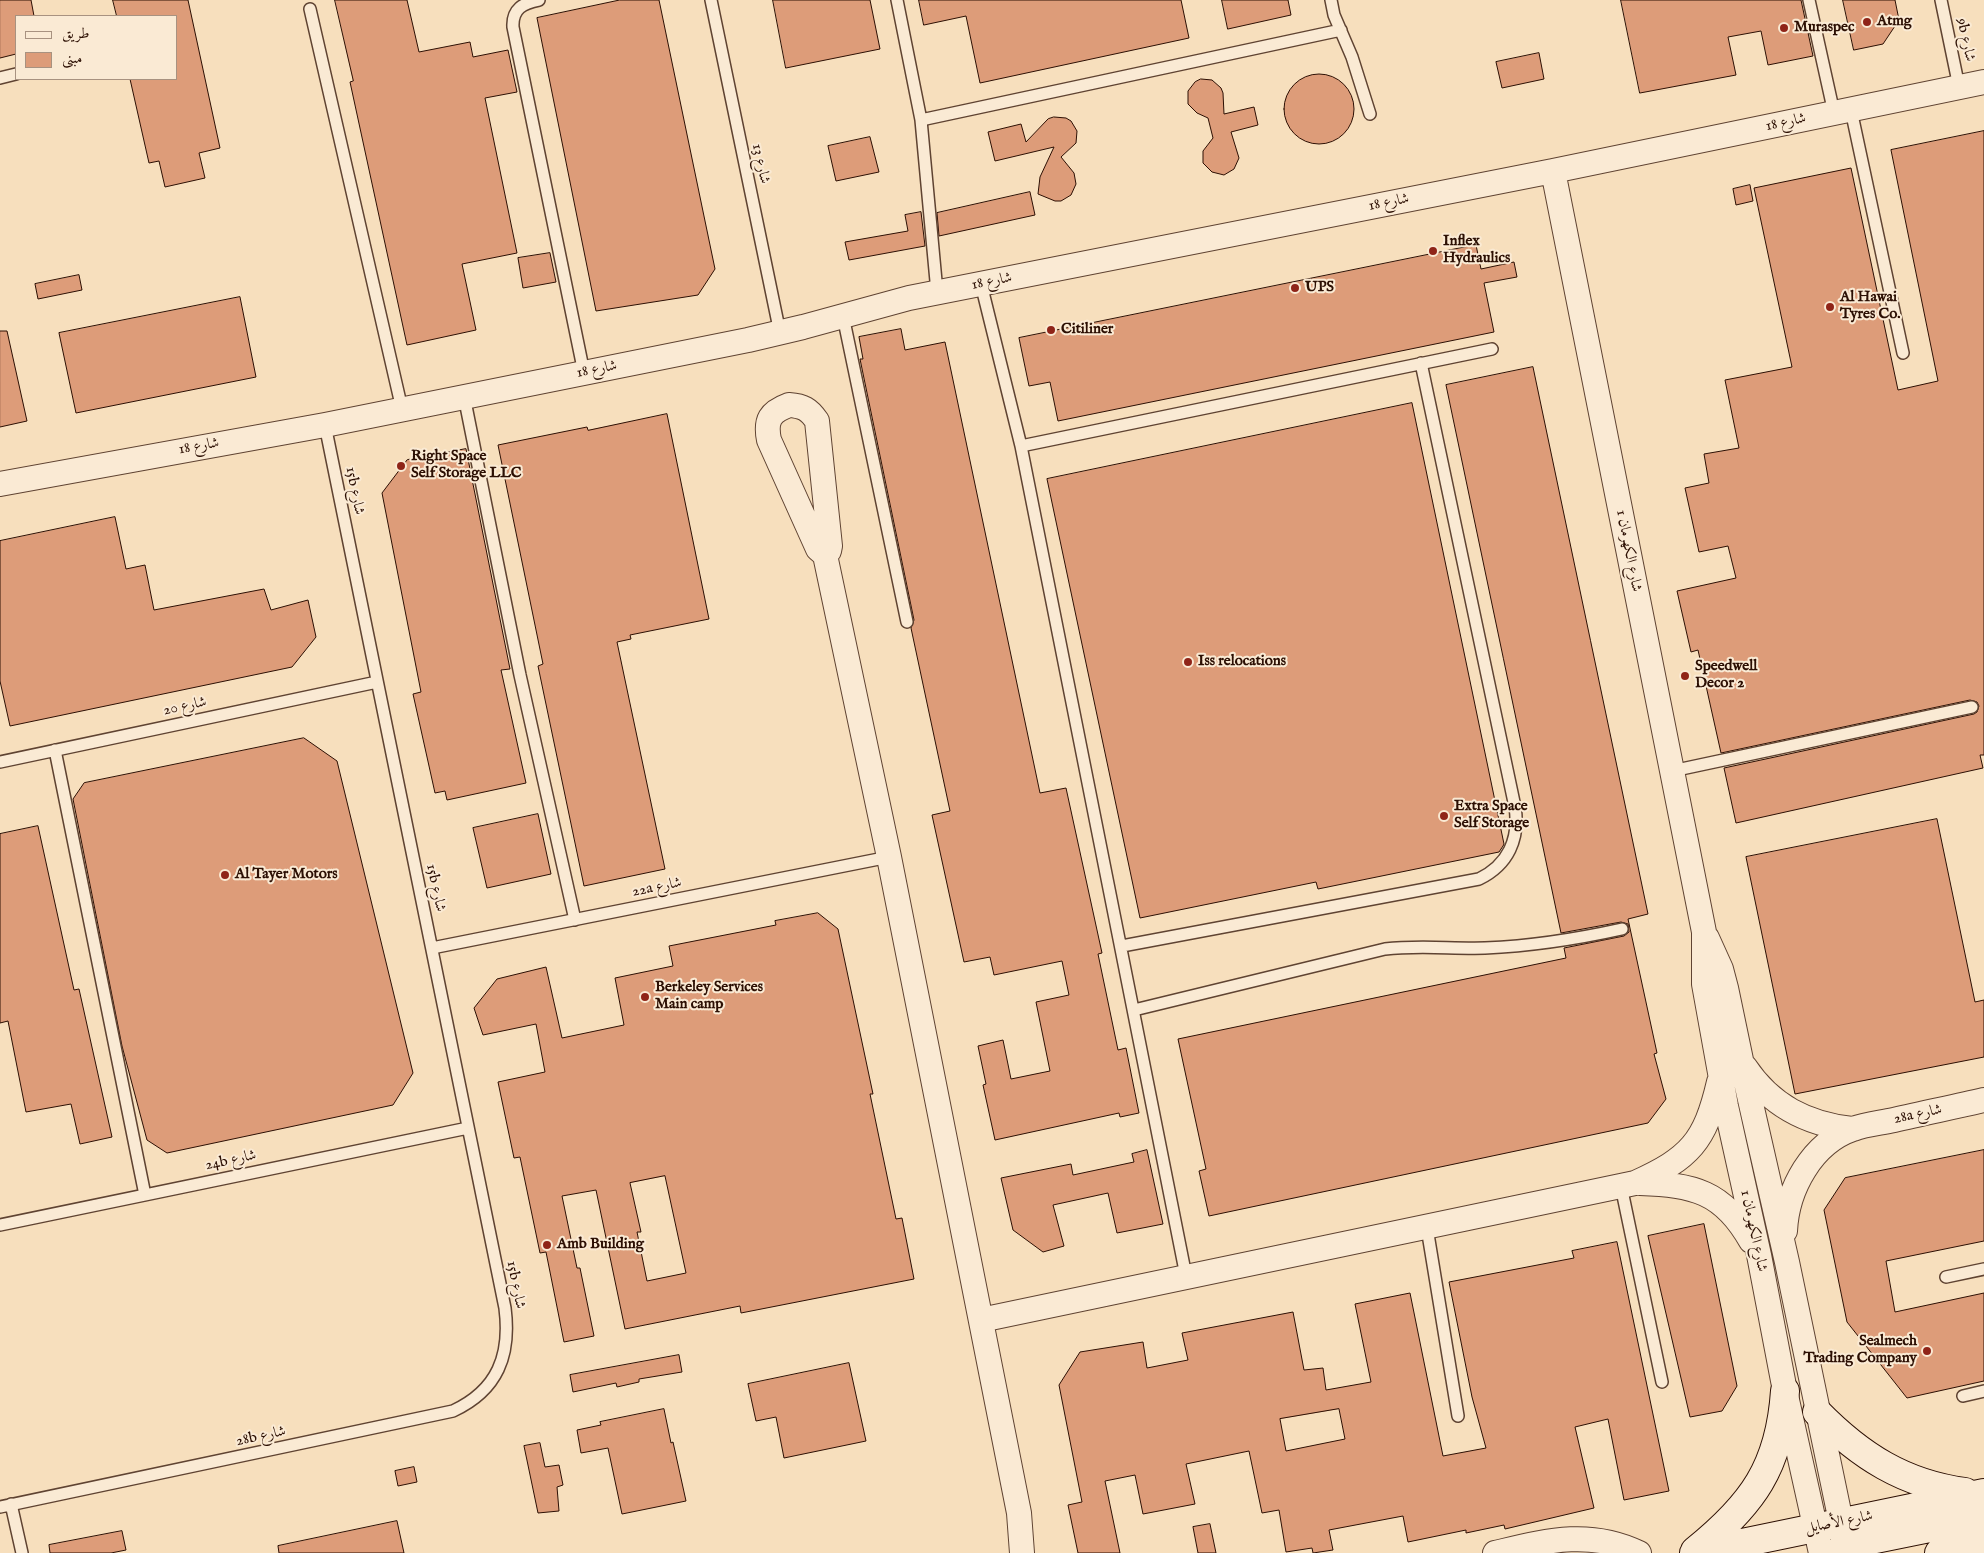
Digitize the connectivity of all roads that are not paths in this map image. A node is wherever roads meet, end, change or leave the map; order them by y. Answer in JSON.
{"nodes":[{"id":1,"x":539,"y":0,"type":"edge"},
{"id":2,"x":711,"y":0,"type":"edge"},
{"id":3,"x":897,"y":0,"type":"edge"},
{"id":4,"x":1331,"y":0,"type":"edge"},
{"id":5,"x":1809,"y":0,"type":"edge"},
{"id":6,"x":1941,"y":0,"type":"edge"},
{"id":7,"x":310,"y":9,"type":"dead end"},
{"id":8,"x":1341,"y":30,"type":"junction"},
{"id":9,"x":15,"y":74,"type":"edge"},
{"id":10,"x":0,"y":78,"type":"edge"},
{"id":11,"x":1984,"y":82,"type":"edge"},
{"id":12,"x":1959,"y":87,"type":"junction"},
{"id":13,"x":1842,"y":111,"type":"junction"},
{"id":14,"x":1370,"y":114,"type":"dead end"},
{"id":15,"x":921,"y":120,"type":"junction"},
{"id":16,"x":1553,"y":171,"type":"junction"},
{"id":17,"x":981,"y":284,"type":"junction"},
{"id":18,"x":937,"y":292,"type":"junction"},
{"id":19,"x":843,"y":316,"type":"junction"},
{"id":20,"x":780,"y":333,"type":"junction"},
{"id":21,"x":1492,"y":350,"type":"dead end"},
{"id":22,"x":1903,"y":353,"type":"dead end"},
{"id":23,"x":1421,"y":363,"type":"junction"},
{"id":24,"x":584,"y":372,"type":"junction"},
{"id":25,"x":464,"y":396,"type":"junction"},
{"id":26,"x":402,"y":408,"type":"junction"},
{"id":27,"x":325,"y":425,"type":"junction"},
{"id":28,"x":1021,"y":446,"type":"junction"},
{"id":29,"x":0,"y":484,"type":"edge"},
{"id":30,"x":825,"y":555,"type":"junction"},
{"id":31,"x":907,"y":622,"type":"dead end"},
{"id":32,"x":377,"y":682,"type":"junction"},
{"id":33,"x":1972,"y":707,"type":"dead end"},
{"id":34,"x":55,"y":750,"type":"junction"},
{"id":35,"x":0,"y":762,"type":"edge"},
{"id":36,"x":1672,"y":771,"type":"junction"},
{"id":37,"x":889,"y":857,"type":"junction"},
{"id":38,"x":575,"y":920,"type":"junction"},
{"id":39,"x":1622,"y":929,"type":"dead end"},
{"id":40,"x":1704,"y":932,"type":"junction"},
{"id":41,"x":1122,"y":946,"type":"junction"},
{"id":42,"x":432,"y":948,"type":"junction"},
{"id":43,"x":1134,"y":1010,"type":"junction"},
{"id":44,"x":1741,"y":1060,"type":"junction"},
{"id":45,"x":1721,"y":1072,"type":"junction"},
{"id":46,"x":1984,"y":1100,"type":"edge"},
{"id":47,"x":468,"y":1128,"type":"junction"},
{"id":48,"x":1852,"y":1129,"type":"junction"},
{"id":49,"x":1628,"y":1185,"type":"junction"},
{"id":50,"x":145,"y":1195,"type":"junction"},
{"id":51,"x":0,"y":1225,"type":"edge"},
{"id":52,"x":1427,"y":1228,"type":"junction"},
{"id":53,"x":1759,"y":1255,"type":"junction"},
{"id":54,"x":1787,"y":1262,"type":"junction"},
{"id":55,"x":1984,"y":1269,"type":"edge"},
{"id":56,"x":1186,"y":1276,"type":"junction"},
{"id":57,"x":1946,"y":1277,"type":"dead end"},
{"id":58,"x":981,"y":1320,"type":"junction"},
{"id":59,"x":504,"y":1358,"type":"joint"},
{"id":60,"x":1662,"y":1382,"type":"dead end"},
{"id":61,"x":1785,"y":1391,"type":"junction"},
{"id":62,"x":1984,"y":1391,"type":"edge"},
{"id":63,"x":1963,"y":1396,"type":"dead end"},
{"id":64,"x":1817,"y":1412,"type":"junction"},
{"id":65,"x":1458,"y":1416,"type":"dead end"},
{"id":66,"x":1982,"y":1501,"type":"edge"},
{"id":67,"x":6,"y":1506,"type":"edge"},
{"id":68,"x":1019,"y":1512,"type":"junction"},
{"id":69,"x":1984,"y":1544,"type":"edge"},
{"id":70,"x":1830,"y":1545,"type":"edge"},
{"id":71,"x":22,"y":1553,"type":"edge"},
{"id":72,"x":1022,"y":1553,"type":"edge"},
{"id":73,"x":1035,"y":1553,"type":"edge"},
{"id":74,"x":1495,"y":1553,"type":"edge"},
{"id":75,"x":1639,"y":1553,"type":"edge"},
{"id":76,"x":1693,"y":1553,"type":"edge"},
{"id":77,"x":1939,"y":1553,"type":"edge"},
{"id":78,"x":1969,"y":1553,"type":"edge"}],
"edges":[{"from":1,"to":24,"type":"lane"},
{"from":2,"to":20,"type":"lane","name":"شارع 13"},
{"from":3,"to":15,"type":"lane"},
{"from":4,"to":8,"type":"lane"},
{"from":5,"to":13,"type":"lane"},
{"from":6,"to":12,"type":"lane","name":"9b شارع"},
{"from":7,"to":26,"type":"lane"},
{"from":8,"to":14,"type":"lane"},
{"from":8,"to":15,"type":"lane"},
{"from":9,"to":10,"type":"lane"},
{"from":11,"to":12,"type":"street","name":"شارع 18"},
{"from":12,"to":13,"type":"street","name":"شارع 18"},
{"from":13,"to":16,"type":"street","name":"شارع 18"},
{"from":13,"to":22,"type":"lane"},
{"from":15,"to":18,"type":"lane"},
{"from":16,"to":17,"type":"street","name":"شارع 18"},
{"from":16,"to":36,"type":"street","name":"شارع الكهرمان 1"},
{"from":17,"to":18,"type":"street","name":"شارع 18"},
{"from":17,"to":28,"type":"lane"},
{"from":18,"to":19,"type":"street","name":"شارع 18"},
{"from":19,"to":20,"type":"street","name":"شارع 18"},
{"from":19,"to":31,"type":"lane"},
{"from":20,"to":24,"type":"street","name":"شارع 18"},
{"from":21,"to":23,"type":"lane"},
{"from":23,"to":28,"type":"lane"},
{"from":23,"to":41,"type":"lane"},
{"from":24,"to":25,"type":"street","name":"شارع 18"},
{"from":25,"to":26,"type":"street","name":"شارع 18"},
{"from":25,"to":38,"type":"lane"},
{"from":26,"to":27,"type":"street","name":"شارع 18"},
{"from":27,"to":29,"type":"street","name":"شارع 18"},
{"from":27,"to":32,"type":"lane","name":"15b شارع"},
{"from":28,"to":41,"type":"lane"},
{"from":30,"to":30,"type":"street"},
{"from":30,"to":37,"type":"street"},
{"from":32,"to":34,"type":"lane","name":"شارع 20"},
{"from":32,"to":42,"type":"lane","name":"15b شارع"},
{"from":33,"to":36,"type":"lane"},
{"from":34,"to":35,"type":"lane","name":"شارع 20"},
{"from":34,"to":50,"type":"lane"},
{"from":36,"to":40,"type":"street","name":"شارع الكهرمان 1"},
{"from":37,"to":38,"type":"lane","name":"22a شارع"},
{"from":37,"to":58,"type":"street"},
{"from":38,"to":42,"type":"lane","name":"22a شارع"},
{"from":39,"to":43,"type":"lane"},
{"from":40,"to":44,"type":"street","name":"شارع الكهرمان 1"},
{"from":40,"to":45,"type":"street","name":"شارع الكهرمان 1"},
{"from":41,"to":43,"type":"lane"},
{"from":42,"to":47,"type":"lane","name":"15b شارع"},
{"from":43,"to":56,"type":"lane"},
{"from":44,"to":48,"type":"street","name":"28a شارع"},
{"from":44,"to":54,"type":"street","name":"شارع الكهرمان 1"},
{"from":45,"to":49,"type":"street"},
{"from":45,"to":53,"type":"street","name":"شارع الكهرمان 1"},
{"from":46,"to":48,"type":"street","name":"28a شارع"},
{"from":47,"to":50,"type":"lane","name":"24b شارع"},
{"from":47,"to":59,"type":"lane","name":"15b شارع"},
{"from":48,"to":54,"type":"street","name":"28a شارع"},
{"from":49,"to":52,"type":"street"},
{"from":49,"to":53,"type":"street"},
{"from":49,"to":60,"type":"lane"},
{"from":50,"to":51,"type":"lane","name":"24b شارع"},
{"from":52,"to":56,"type":"street"},
{"from":52,"to":65,"type":"lane"},
{"from":53,"to":61,"type":"street","name":"شارع الكهرمان 1"},
{"from":54,"to":64,"type":"street","name":"شارع الكهرمان 1"},
{"from":55,"to":57,"type":"lane"},
{"from":56,"to":58,"type":"street"},
{"from":58,"to":68,"type":"street"},
{"from":59,"to":67,"type":"lane","name":"28b شارع"},
{"from":61,"to":70,"type":"street","name":"شارع الكهرمان 1"},
{"from":61,"to":76,"type":"main road"},
{"from":62,"to":63,"type":"lane"},
{"from":64,"to":66,"type":"main road"},
{"from":64,"to":70,"type":"street","name":"شارع الكهرمان 1"},
{"from":66,"to":70,"type":"main road","name":"شارع الأصايل"},
{"from":67,"to":71,"type":"lane"},
{"from":68,"to":72,"type":"street"},
{"from":68,"to":73,"type":"street"},
{"from":69,"to":77,"type":"main road"},
{"from":69,"to":78,"type":"main road"},
{"from":70,"to":76,"type":"main road","name":"شارع الأصايل"},
{"from":74,"to":75,"type":"street"}]}
